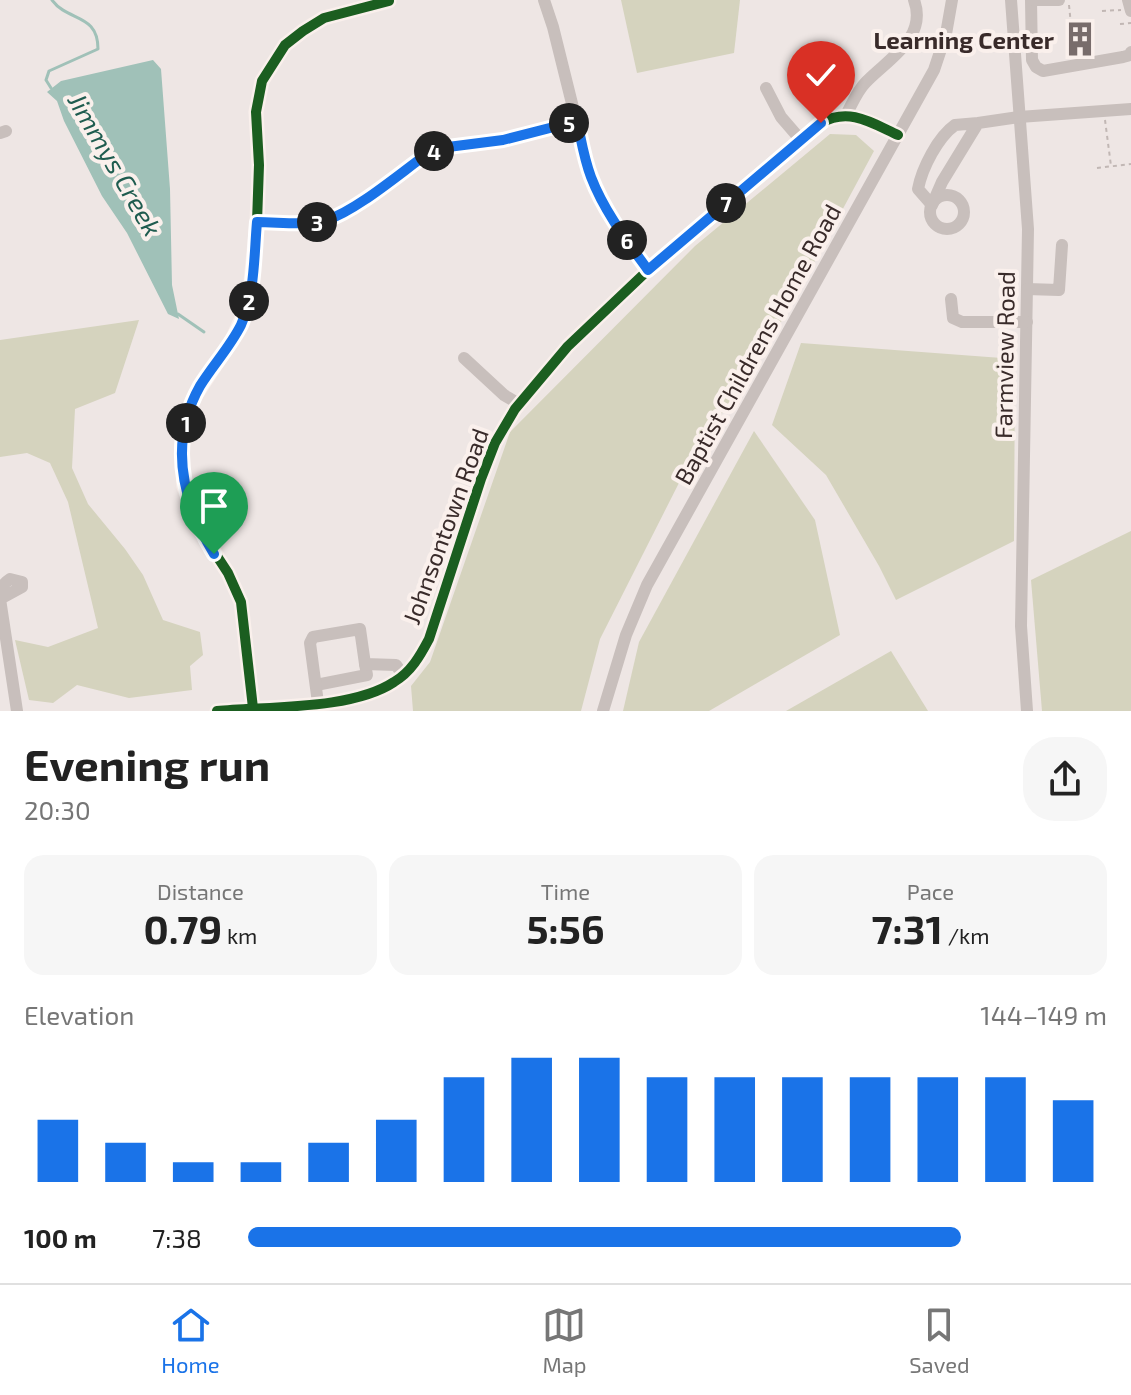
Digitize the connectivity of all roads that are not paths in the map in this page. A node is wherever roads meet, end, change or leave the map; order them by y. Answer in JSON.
{"nodes":[{"id":1,"x":544,"y":0,"type":"edge"},
{"id":2,"x":914,"y":0,"type":"edge"},
{"id":3,"x":952,"y":0,"type":"edge"},
{"id":4,"x":1011,"y":0,"type":"edge"},
{"id":5,"x":1032,"y":0,"type":"edge"},
{"id":6,"x":1059,"y":0,"type":"edge"},
{"id":7,"x":1128,"y":0,"type":"edge"},
{"id":8,"x":389,"y":1,"type":"edge"},
{"id":9,"x":1131,"y":10,"type":"edge"},
{"id":10,"x":1131,"y":52,"type":"edge"},
{"id":11,"x":766,"y":88,"type":"dead end"},
{"id":12,"x":1131,"y":109,"type":"edge"},
{"id":13,"x":846,"y":115,"type":"junction"},
{"id":14,"x":1019,"y":117,"type":"junction"},
{"id":15,"x":577,"y":121,"type":"junction"},
{"id":16,"x":978,"y":123,"type":"junction"},
{"id":17,"x":898,"y":135,"type":"junction"},
{"id":18,"x":800,"y":139,"type":"junction"},
{"id":19,"x":257,"y":222,"type":"junction"},
{"id":20,"x":1062,"y":245,"type":"dead end"},
{"id":21,"x":648,"y":270,"type":"junction"},
{"id":22,"x":1027,"y":289,"type":"junction"},
{"id":23,"x":951,"y":299,"type":"dead end"},
{"id":24,"x":1027,"y":322,"type":"junction"},
{"id":25,"x":464,"y":358,"type":"dead end"},
{"id":26,"x":519,"y":404,"type":"junction"},
{"id":27,"x":0,"y":599,"type":"edge"},
{"id":28,"x":365,"y":664,"type":"junction"},
{"id":29,"x":403,"y":675,"type":"junction"},
{"id":30,"x":316,"y":685,"type":"junction"},
{"id":31,"x":318,"y":703,"type":"junction"},
{"id":32,"x":253,"y":708,"type":"junction"},
{"id":33,"x":17,"y":711,"type":"edge"},
{"id":34,"x":217,"y":711,"type":"edge"},
{"id":35,"x":603,"y":711,"type":"edge"},
{"id":36,"x":1027,"y":711,"type":"edge"}],
"edges":[{"from":1,"to":15,"type":"street"},
{"from":2,"to":13,"type":"street"},
{"from":3,"to":17,"type":"street","name":"Baptist Childrens Home Road"},
{"from":4,"to":14,"type":"street","name":"Farmview Road"},
{"from":5,"to":6,"type":"street"},
{"from":5,"to":10,"type":"street"},
{"from":7,"to":9,"type":"street"},
{"from":8,"to":19,"type":"street"},
{"from":11,"to":18,"type":"street"},
{"from":12,"to":14,"type":"street"},
{"from":13,"to":17,"type":"street"},
{"from":13,"to":18,"type":"street","name":"Johnsontown Road"},
{"from":14,"to":16,"type":"street"},
{"from":14,"to":22,"type":"street","name":"Farmview Road"},
{"from":15,"to":19,"type":"street"},
{"from":15,"to":21,"type":"street"},
{"from":16,"to":16,"type":"street"},
{"from":17,"to":35,"type":"street","name":"Baptist Childrens Home Road"},
{"from":18,"to":21,"type":"street","name":"Johnsontown Road"},
{"from":19,"to":32,"type":"street"},
{"from":20,"to":22,"type":"street"},
{"from":21,"to":26,"type":"street","name":"Johnsontown Road"},
{"from":22,"to":24,"type":"street","name":"Farmview Road"},
{"from":23,"to":24,"type":"street"},
{"from":24,"to":36,"type":"street","name":"Farmview Road"},
{"from":25,"to":26,"type":"street"},
{"from":26,"to":29,"type":"street","name":"Johnsontown Road"},
{"from":27,"to":33,"type":"street"},
{"from":28,"to":29,"type":"street"},
{"from":28,"to":30,"type":"street"},
{"from":28,"to":30,"type":"street"},
{"from":29,"to":31,"type":"street","name":"Johnsontown Road"},
{"from":30,"to":31,"type":"street"},
{"from":31,"to":32,"type":"street","name":"Johnsontown Road"},
{"from":32,"to":34,"type":"street","name":"Johnsontown Road"}]}
